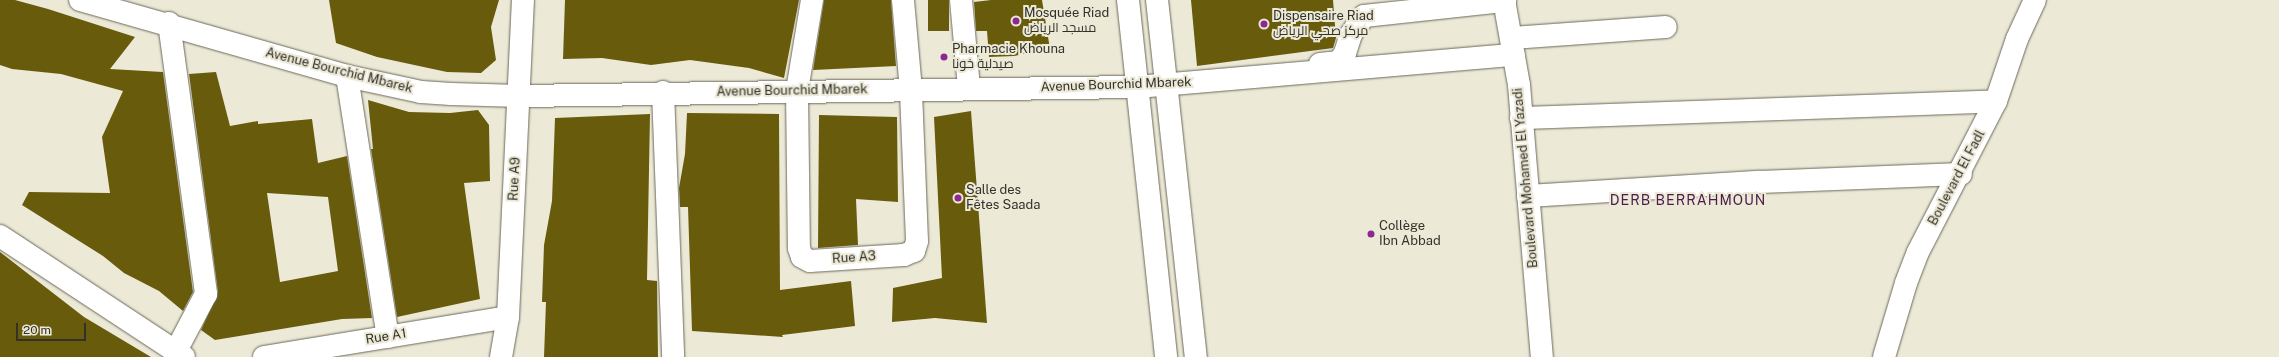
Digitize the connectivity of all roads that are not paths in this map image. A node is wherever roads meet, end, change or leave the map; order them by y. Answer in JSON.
{"nodes":[{"id":1,"x":80,"y":0,"type":"edge"},
{"id":2,"x":523,"y":0,"type":"edge"},
{"id":3,"x":812,"y":0,"type":"edge"},
{"id":4,"x":903,"y":0,"type":"edge"},
{"id":5,"x":961,"y":0,"type":"edge"},
{"id":6,"x":1128,"y":0,"type":"edge"},
{"id":7,"x":1157,"y":0,"type":"edge"},
{"id":8,"x":2035,"y":0,"type":"edge"},
{"id":9,"x":1504,"y":1,"type":"edge"},
{"id":10,"x":169,"y":23,"type":"junction"},
{"id":11,"x":1666,"y":27,"type":"dead end"},
{"id":12,"x":1513,"y":46,"type":"junction"},
{"id":13,"x":347,"y":76,"type":"junction"},
{"id":14,"x":1165,"y":81,"type":"junction"},
{"id":15,"x":1137,"y":87,"type":"junction"},
{"id":16,"x":969,"y":88,"type":"junction"},
{"id":17,"x":911,"y":90,"type":"junction"},
{"id":18,"x":663,"y":92,"type":"junction"},
{"id":19,"x":797,"y":92,"type":"junction"},
{"id":20,"x":520,"y":96,"type":"junction"},
{"id":21,"x":1996,"y":101,"type":"junction"},
{"id":22,"x":1521,"y":118,"type":"junction"},
{"id":23,"x":1961,"y":174,"type":"junction"},
{"id":24,"x":1528,"y":196,"type":"junction"},
{"id":25,"x":0,"y":236,"type":"edge"},
{"id":26,"x":508,"y":317,"type":"junction"},
{"id":27,"x":388,"y":337,"type":"junction"},
{"id":28,"x":180,"y":354,"type":"edge"},
{"id":29,"x":264,"y":357,"type":"edge"},
{"id":30,"x":501,"y":357,"type":"edge"},
{"id":31,"x":673,"y":357,"type":"edge"},
{"id":32,"x":1166,"y":357,"type":"edge"},
{"id":33,"x":1196,"y":357,"type":"edge"},
{"id":34,"x":1542,"y":357,"type":"edge"},
{"id":35,"x":1884,"y":357,"type":"edge"}],
"edges":[{"from":1,"to":10,"type":"street","name":"Avenue Bourchid Mbarek"},
{"from":2,"to":20,"type":"street","name":"Rue A9"},
{"from":3,"to":19,"type":"street","name":"Rue A3"},
{"from":4,"to":17,"type":"street","name":"Rue A3"},
{"from":5,"to":16,"type":"street"},
{"from":6,"to":15,"type":"street"},
{"from":7,"to":14,"type":"street"},
{"from":8,"to":21,"type":"street","name":"Boulevard El Fadl"},
{"from":9,"to":12,"type":"street","name":"Boulevard Mohamed El Yazadi"},
{"from":9,"to":14,"type":"street"},
{"from":10,"to":13,"type":"street","name":"Avenue Bourchid Mbarek"},
{"from":10,"to":28,"type":"street"},
{"from":11,"to":12,"type":"street","name":"Avenue Bourchid Mbarek"},
{"from":12,"to":14,"type":"street","name":"Avenue Bourchid Mbarek"},
{"from":12,"to":22,"type":"street","name":"Boulevard Mohamed El Yazadi"},
{"from":13,"to":20,"type":"street","name":"Avenue Bourchid Mbarek"},
{"from":13,"to":27,"type":"street"},
{"from":14,"to":15,"type":"street","name":"Avenue Bourchid Mbarek"},
{"from":14,"to":33,"type":"street"},
{"from":15,"to":16,"type":"street","name":"Avenue Bourchid Mbarek"},
{"from":15,"to":32,"type":"street"},
{"from":16,"to":17,"type":"street","name":"Avenue Bourchid Mbarek"},
{"from":17,"to":19,"type":"street","name":"Avenue Bourchid Mbarek"},
{"from":17,"to":19,"type":"street","name":"Rue A3"},
{"from":18,"to":19,"type":"street","name":"Avenue Bourchid Mbarek"},
{"from":18,"to":20,"type":"street","name":"Avenue Bourchid Mbarek"},
{"from":18,"to":31,"type":"street"},
{"from":20,"to":26,"type":"street","name":"Rue A9"},
{"from":21,"to":22,"type":"street"},
{"from":21,"to":23,"type":"street","name":"Boulevard El Fadl"},
{"from":22,"to":24,"type":"street","name":"Boulevard Mohamed El Yazadi"},
{"from":23,"to":24,"type":"street"},
{"from":23,"to":35,"type":"street","name":"Boulevard El Fadl"},
{"from":24,"to":34,"type":"street","name":"Boulevard Mohamed El Yazadi"},
{"from":25,"to":28,"type":"street"},
{"from":26,"to":27,"type":"street","name":"Rue A1"},
{"from":26,"to":30,"type":"street","name":"Rue A9"},
{"from":27,"to":29,"type":"street","name":"Rue A1"}]}
